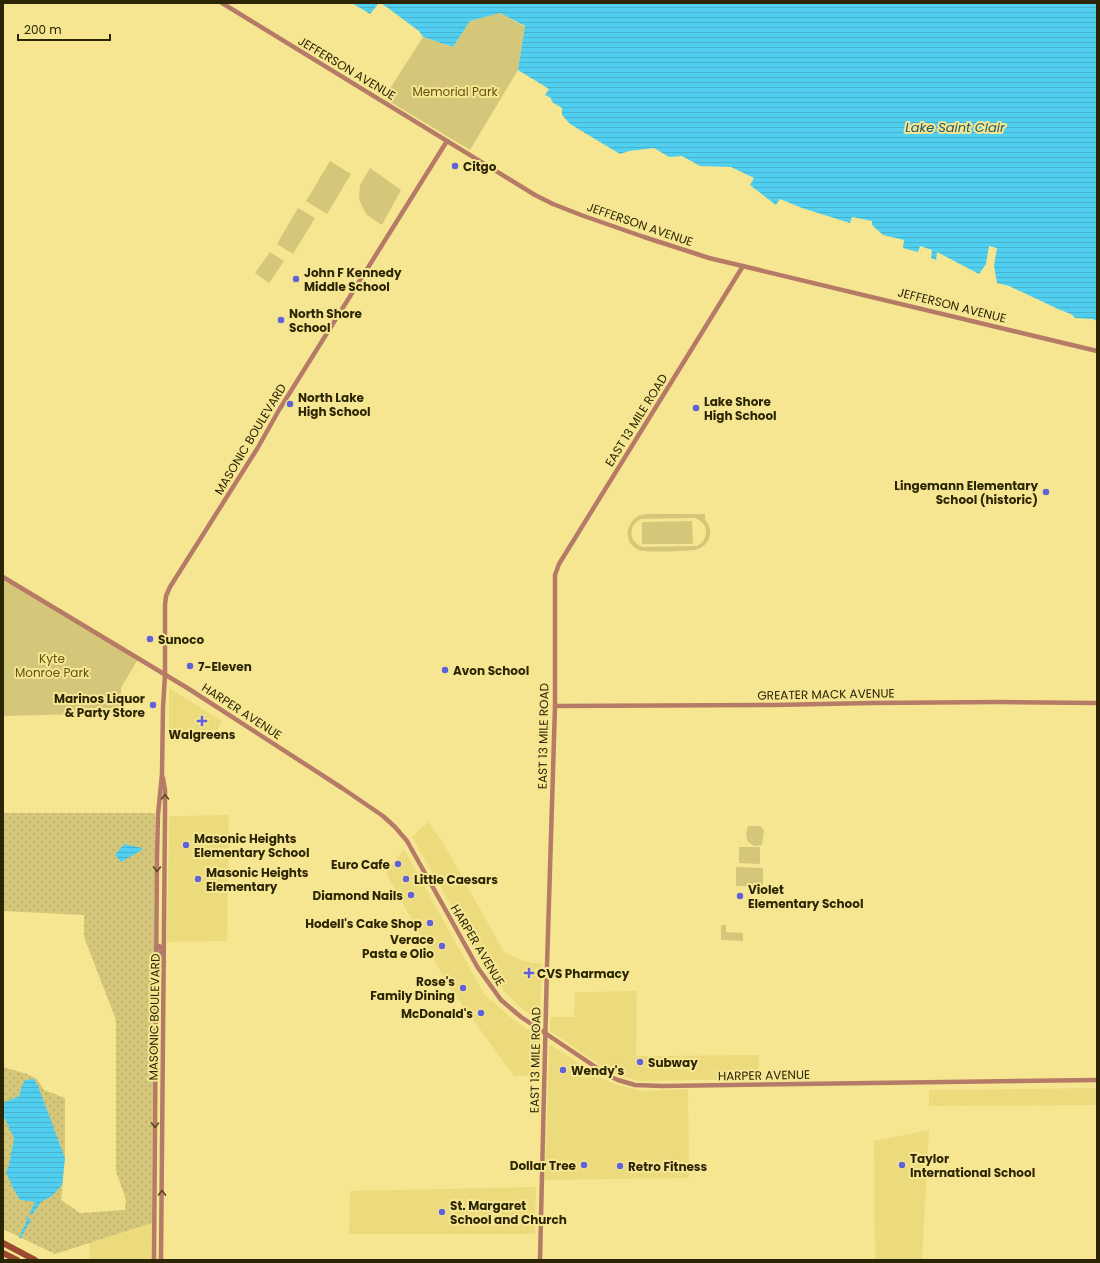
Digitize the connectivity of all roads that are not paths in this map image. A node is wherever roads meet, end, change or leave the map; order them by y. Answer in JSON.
{"nodes":[{"id":1,"x":222,"y":3,"type":"edge"},
{"id":2,"x":447,"y":141,"type":"junction"},
{"id":3,"x":742,"y":266,"type":"junction"},
{"id":4,"x":1097,"y":351,"type":"edge"},
{"id":5,"x":3,"y":577,"type":"edge"},
{"id":6,"x":165,"y":675,"type":"junction"},
{"id":7,"x":1097,"y":703,"type":"edge"},
{"id":8,"x":555,"y":706,"type":"junction"},
{"id":9,"x":162,"y":774,"type":"junction"},
{"id":10,"x":165,"y":814,"type":"junction"},
{"id":11,"x":158,"y":815,"type":"junction"},
{"id":12,"x":165,"y":831,"type":"junction"},
{"id":13,"x":158,"y":838,"type":"junction"},
{"id":14,"x":158,"y":847,"type":"junction"},
{"id":15,"x":165,"y":855,"type":"junction"},
{"id":16,"x":157,"y":901,"type":"junction"},
{"id":17,"x":165,"y":931,"type":"junction"},
{"id":18,"x":156,"y":949,"type":"junction"},
{"id":19,"x":164,"y":962,"type":"junction"},
{"id":20,"x":156,"y":1001,"type":"junction"},
{"id":21,"x":163,"y":1018,"type":"junction"},
{"id":22,"x":545,"y":1034,"type":"junction"},
{"id":23,"x":1097,"y":1080,"type":"edge"},
{"id":24,"x":163,"y":1095,"type":"junction"},
{"id":25,"x":155,"y":1100,"type":"junction"},
{"id":26,"x":154,"y":1144,"type":"junction"},
{"id":27,"x":162,"y":1149,"type":"junction"},
{"id":28,"x":154,"y":1204,"type":"junction"},
{"id":29,"x":162,"y":1230,"type":"junction"},
{"id":30,"x":3,"y":1243,"type":"edge"},
{"id":31,"x":3,"y":1253,"type":"edge"},
{"id":32,"x":16,"y":1260,"type":"edge"},
{"id":33,"x":35,"y":1260,"type":"edge"},
{"id":34,"x":154,"y":1260,"type":"edge"},
{"id":35,"x":161,"y":1260,"type":"edge"},
{"id":36,"x":540,"y":1260,"type":"edge"}],
"edges":[{"from":1,"to":2,"type":"main road","name":"JEFFERSON AVENUE"},
{"from":2,"to":3,"type":"main road","name":"JEFFERSON AVENUE"},
{"from":2,"to":6,"type":"main road","name":"MASONIC BOULEVARD"},
{"from":3,"to":4,"type":"main road","name":"JEFFERSON AVENUE"},
{"from":3,"to":8,"type":"main road","name":"EAST 13 MILE ROAD"},
{"from":5,"to":6,"type":"main road","name":"HARPER AVENUE"},
{"from":6,"to":9,"type":"main road","name":"MASONIC BOULEVARD"},
{"from":6,"to":22,"type":"main road","name":"HARPER AVENUE"},
{"from":7,"to":8,"type":"main road","name":"GREATER MACK AVENUE"},
{"from":8,"to":22,"type":"main road","name":"EAST 13 MILE ROAD"},
{"from":10,"to":9,"type":"main road","name":"MASONIC BOULEVARD","one_way":true},
{"from":9,"to":11,"type":"main road","name":"MASONIC BOULEVARD"},
{"from":10,"to":11,"type":"main road"},
{"from":10,"to":12,"type":"main road","name":"MASONIC BOULEVARD"},
{"from":11,"to":13,"type":"main road","name":"MASONIC BOULEVARD"},
{"from":12,"to":13,"type":"main road"},
{"from":12,"to":15,"type":"main road","name":"MASONIC BOULEVARD"},
{"from":13,"to":14,"type":"main road","name":"MASONIC BOULEVARD"},
{"from":14,"to":15,"type":"main road"},
{"from":14,"to":16,"type":"main road","name":"MASONIC BOULEVARD","one_way":true},
{"from":15,"to":17,"type":"main road","name":"MASONIC BOULEVARD"},
{"from":16,"to":17,"type":"main road"},
{"from":16,"to":18,"type":"main road","name":"MASONIC BOULEVARD"},
{"from":17,"to":19,"type":"main road","name":"MASONIC BOULEVARD"},
{"from":18,"to":19,"type":"main road"},
{"from":18,"to":20,"type":"main road","name":"MASONIC BOULEVARD"},
{"from":19,"to":21,"type":"main road","name":"MASONIC BOULEVARD"},
{"from":20,"to":21,"type":"main road"},
{"from":20,"to":25,"type":"main road","name":"MASONIC BOULEVARD"},
{"from":21,"to":24,"type":"main road","name":"MASONIC BOULEVARD"},
{"from":22,"to":23,"type":"main road","name":"HARPER AVENUE"},
{"from":22,"to":36,"type":"main road","name":"EAST 13 MILE ROAD"},
{"from":24,"to":25,"type":"main road"},
{"from":24,"to":27,"type":"main road","name":"MASONIC BOULEVARD"},
{"from":25,"to":26,"type":"main road","name":"MASONIC BOULEVARD","one_way":true},
{"from":26,"to":27,"type":"main road"},
{"from":26,"to":28,"type":"main road","name":"MASONIC BOULEVARD"},
{"from":29,"to":27,"type":"main road","name":"MASONIC BOULEVARD","one_way":true},
{"from":28,"to":29,"type":"main road"},
{"from":28,"to":34,"type":"main road","name":"MASONIC BOULEVARD"},
{"from":29,"to":35,"type":"main road","name":"MASONIC BOULEVARD"},
{"from":30,"to":33,"type":"highway"},
{"from":31,"to":32,"type":"highway"}]}
